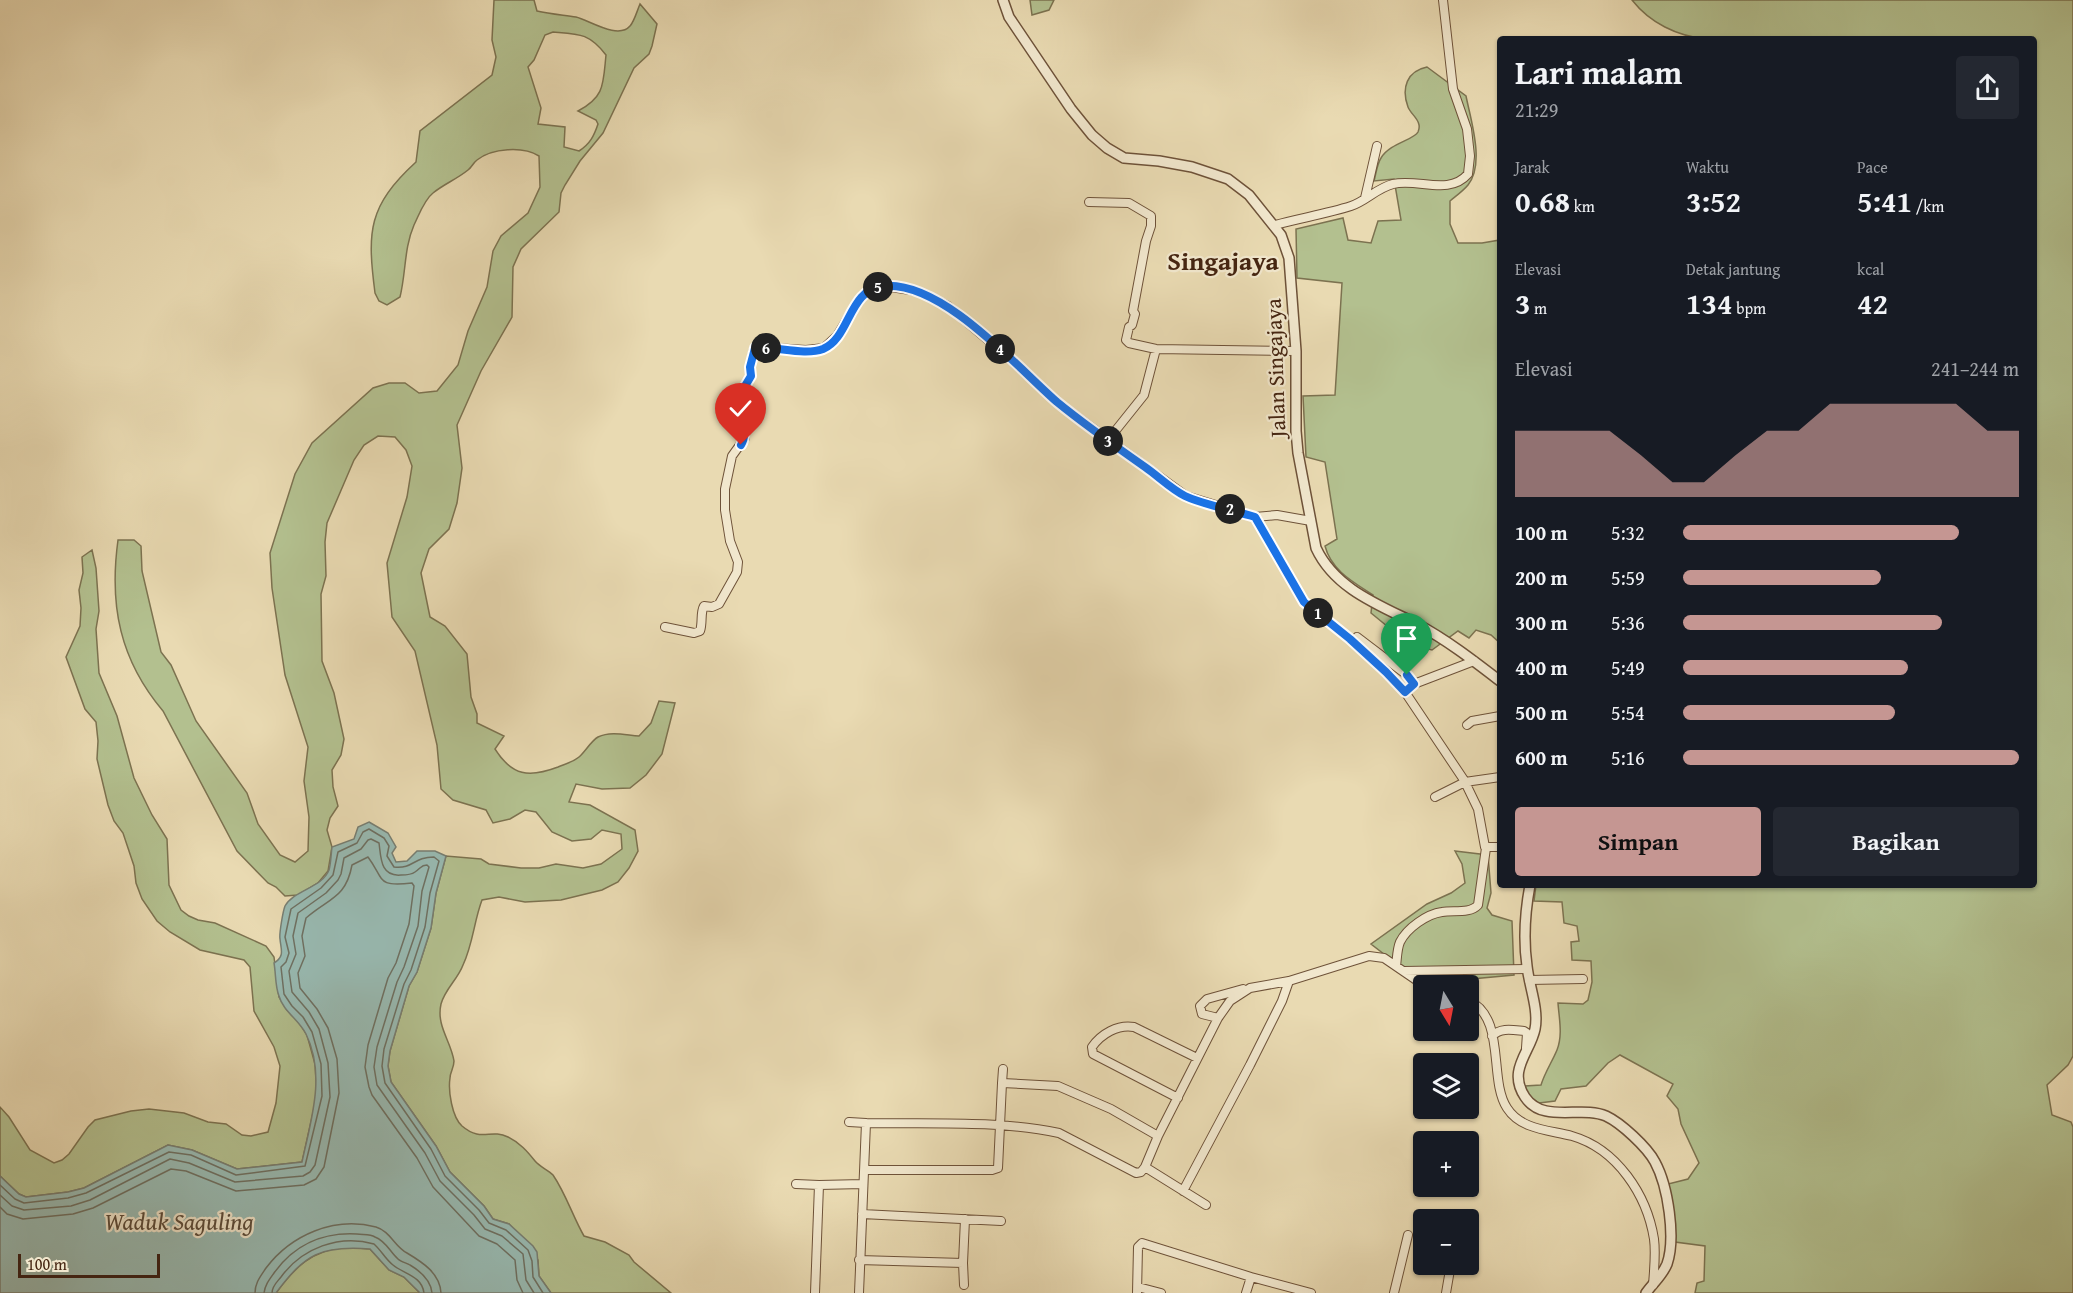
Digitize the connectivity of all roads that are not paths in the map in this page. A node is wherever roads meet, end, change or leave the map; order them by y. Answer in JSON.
{"nodes":[{"id":1,"x":1003,"y":0,"type":"edge"},
{"id":2,"x":1443,"y":0,"type":"edge"},
{"id":3,"x":1377,"y":146,"type":"dead end"},
{"id":4,"x":1365,"y":198,"type":"junction"},
{"id":5,"x":1089,"y":202,"type":"dead end"},
{"id":6,"x":1275,"y":225,"type":"junction"},
{"id":7,"x":1156,"y":349,"type":"junction"},
{"id":8,"x":1296,"y":351,"type":"junction"},
{"id":9,"x":1108,"y":441,"type":"junction"},
{"id":10,"x":1255,"y":517,"type":"junction"},
{"id":11,"x":1311,"y":521,"type":"junction"},
{"id":12,"x":665,"y":627,"type":"dead end"},
{"id":13,"x":1357,"y":637,"type":"dead end"},
{"id":14,"x":1474,"y":661,"type":"junction"},
{"id":15,"x":1497,"y":679,"type":"edge"},
{"id":16,"x":1414,"y":684,"type":"junction"},
{"id":17,"x":1405,"y":692,"type":"junction"},
{"id":18,"x":1497,"y":717,"type":"edge"},
{"id":19,"x":1467,"y":725,"type":"dead end"},
{"id":20,"x":1497,"y":777,"type":"edge"},
{"id":21,"x":1465,"y":782,"type":"junction"},
{"id":22,"x":1435,"y":797,"type":"dead end"},
{"id":23,"x":1497,"y":847,"type":"edge"},
{"id":24,"x":1486,"y":848,"type":"junction"},
{"id":25,"x":1529,"y":888,"type":"edge"},
{"id":26,"x":1396,"y":966,"type":"junction"},
{"id":27,"x":1527,"y":969,"type":"junction"},
{"id":28,"x":1404,"y":971,"type":"junction"},
{"id":29,"x":1413,"y":977,"type":"edge"},
{"id":30,"x":1583,"y":979,"type":"dead end"},
{"id":31,"x":1529,"y":980,"type":"junction"},
{"id":32,"x":1289,"y":981,"type":"junction"},
{"id":33,"x":1250,"y":988,"type":"junction"},
{"id":34,"x":1479,"y":1008,"type":"edge"},
{"id":35,"x":1218,"y":1018,"type":"junction"},
{"id":36,"x":1492,"y":1036,"type":"junction"},
{"id":37,"x":1526,"y":1048,"type":"junction"},
{"id":38,"x":1197,"y":1058,"type":"junction"},
{"id":39,"x":1003,"y":1069,"type":"dead end"},
{"id":40,"x":1002,"y":1083,"type":"junction"},
{"id":41,"x":1178,"y":1098,"type":"junction"},
{"id":42,"x":849,"y":1122,"type":"dead end"},
{"id":43,"x":866,"y":1123,"type":"junction"},
{"id":44,"x":1000,"y":1125,"type":"junction"},
{"id":45,"x":1158,"y":1136,"type":"junction"},
{"id":46,"x":1145,"y":1167,"type":"junction"},
{"id":47,"x":864,"y":1170,"type":"junction"},
{"id":48,"x":796,"y":1184,"type":"dead end"},
{"id":49,"x":863,"y":1184,"type":"junction"},
{"id":50,"x":819,"y":1185,"type":"junction"},
{"id":51,"x":1183,"y":1191,"type":"junction"},
{"id":52,"x":1206,"y":1205,"type":"dead end"},
{"id":53,"x":862,"y":1214,"type":"junction"},
{"id":54,"x":965,"y":1219,"type":"junction"},
{"id":55,"x":1001,"y":1221,"type":"dead end"},
{"id":56,"x":1408,"y":1235,"type":"dead end"},
{"id":57,"x":859,"y":1260,"type":"junction"},
{"id":58,"x":963,"y":1263,"type":"junction"},
{"id":59,"x":1449,"y":1275,"type":"edge"},
{"id":60,"x":1251,"y":1277,"type":"junction"},
{"id":61,"x":964,"y":1285,"type":"dead end"},
{"id":62,"x":1653,"y":1286,"type":"junction"},
{"id":63,"x":1138,"y":1290,"type":"edge"},
{"id":64,"x":815,"y":1293,"type":"edge"},
{"id":65,"x":859,"y":1293,"type":"edge"},
{"id":66,"x":1161,"y":1293,"type":"edge"},
{"id":67,"x":1246,"y":1293,"type":"edge"},
{"id":68,"x":1311,"y":1293,"type":"edge"},
{"id":69,"x":1394,"y":1293,"type":"edge"},
{"id":70,"x":1446,"y":1293,"type":"edge"},
{"id":71,"x":1646,"y":1293,"type":"edge"}],
"edges":[{"from":1,"to":6,"type":"street","name":"Jalan Singajaya"},
{"from":2,"to":4,"type":"street"},
{"from":3,"to":4,"type":"street"},
{"from":4,"to":6,"type":"street"},
{"from":5,"to":7,"type":"street"},
{"from":6,"to":8,"type":"street","name":"Jalan Singajaya"},
{"from":7,"to":8,"type":"street"},
{"from":7,"to":9,"type":"street"},
{"from":8,"to":11,"type":"street","name":"Jalan Singajaya"},
{"from":9,"to":10,"type":"street"},
{"from":9,"to":12,"type":"street"},
{"from":10,"to":11,"type":"street"},
{"from":10,"to":17,"type":"street"},
{"from":11,"to":14,"type":"street","name":"Jalan Singajaya"},
{"from":13,"to":16,"type":"street"},
{"from":14,"to":15,"type":"street","name":"Jalan Singajaya"},
{"from":14,"to":16,"type":"street"},
{"from":16,"to":17,"type":"street"},
{"from":17,"to":21,"type":"street"},
{"from":18,"to":19,"type":"street"},
{"from":20,"to":21,"type":"street"},
{"from":21,"to":22,"type":"street"},
{"from":21,"to":24,"type":"street"},
{"from":23,"to":24,"type":"street"},
{"from":24,"to":26,"type":"street"},
{"from":25,"to":27,"type":"street"},
{"from":26,"to":28,"type":"street"},
{"from":26,"to":32,"type":"street"},
{"from":27,"to":28,"type":"street"},
{"from":27,"to":31,"type":"street"},
{"from":28,"to":29,"type":"street"},
{"from":30,"to":31,"type":"street"},
{"from":31,"to":37,"type":"street"},
{"from":32,"to":33,"type":"street"},
{"from":32,"to":51,"type":"street"},
{"from":33,"to":35,"type":"street"},
{"from":33,"to":35,"type":"street"},
{"from":34,"to":36,"type":"street"},
{"from":35,"to":38,"type":"street"},
{"from":36,"to":37,"type":"street"},
{"from":36,"to":62,"type":"street"},
{"from":37,"to":62,"type":"street"},
{"from":38,"to":41,"type":"street"},
{"from":38,"to":41,"type":"street"},
{"from":39,"to":40,"type":"street"},
{"from":40,"to":44,"type":"street"},
{"from":40,"to":45,"type":"street"},
{"from":41,"to":45,"type":"street"},
{"from":42,"to":43,"type":"street"},
{"from":43,"to":44,"type":"street"},
{"from":43,"to":47,"type":"street"},
{"from":44,"to":46,"type":"street"},
{"from":44,"to":47,"type":"street"},
{"from":45,"to":46,"type":"street"},
{"from":46,"to":51,"type":"street"},
{"from":47,"to":49,"type":"street"},
{"from":48,"to":50,"type":"street"},
{"from":49,"to":50,"type":"street"},
{"from":49,"to":53,"type":"street"},
{"from":50,"to":64,"type":"street"},
{"from":51,"to":52,"type":"street"},
{"from":53,"to":54,"type":"street"},
{"from":53,"to":57,"type":"street"},
{"from":54,"to":55,"type":"street"},
{"from":54,"to":58,"type":"street"},
{"from":56,"to":69,"type":"street"},
{"from":57,"to":58,"type":"street"},
{"from":57,"to":65,"type":"street"},
{"from":58,"to":61,"type":"street"},
{"from":59,"to":70,"type":"street"},
{"from":60,"to":63,"type":"street"},
{"from":60,"to":67,"type":"street"},
{"from":60,"to":68,"type":"street"},
{"from":62,"to":71,"type":"street"},
{"from":63,"to":66,"type":"street"}]}
